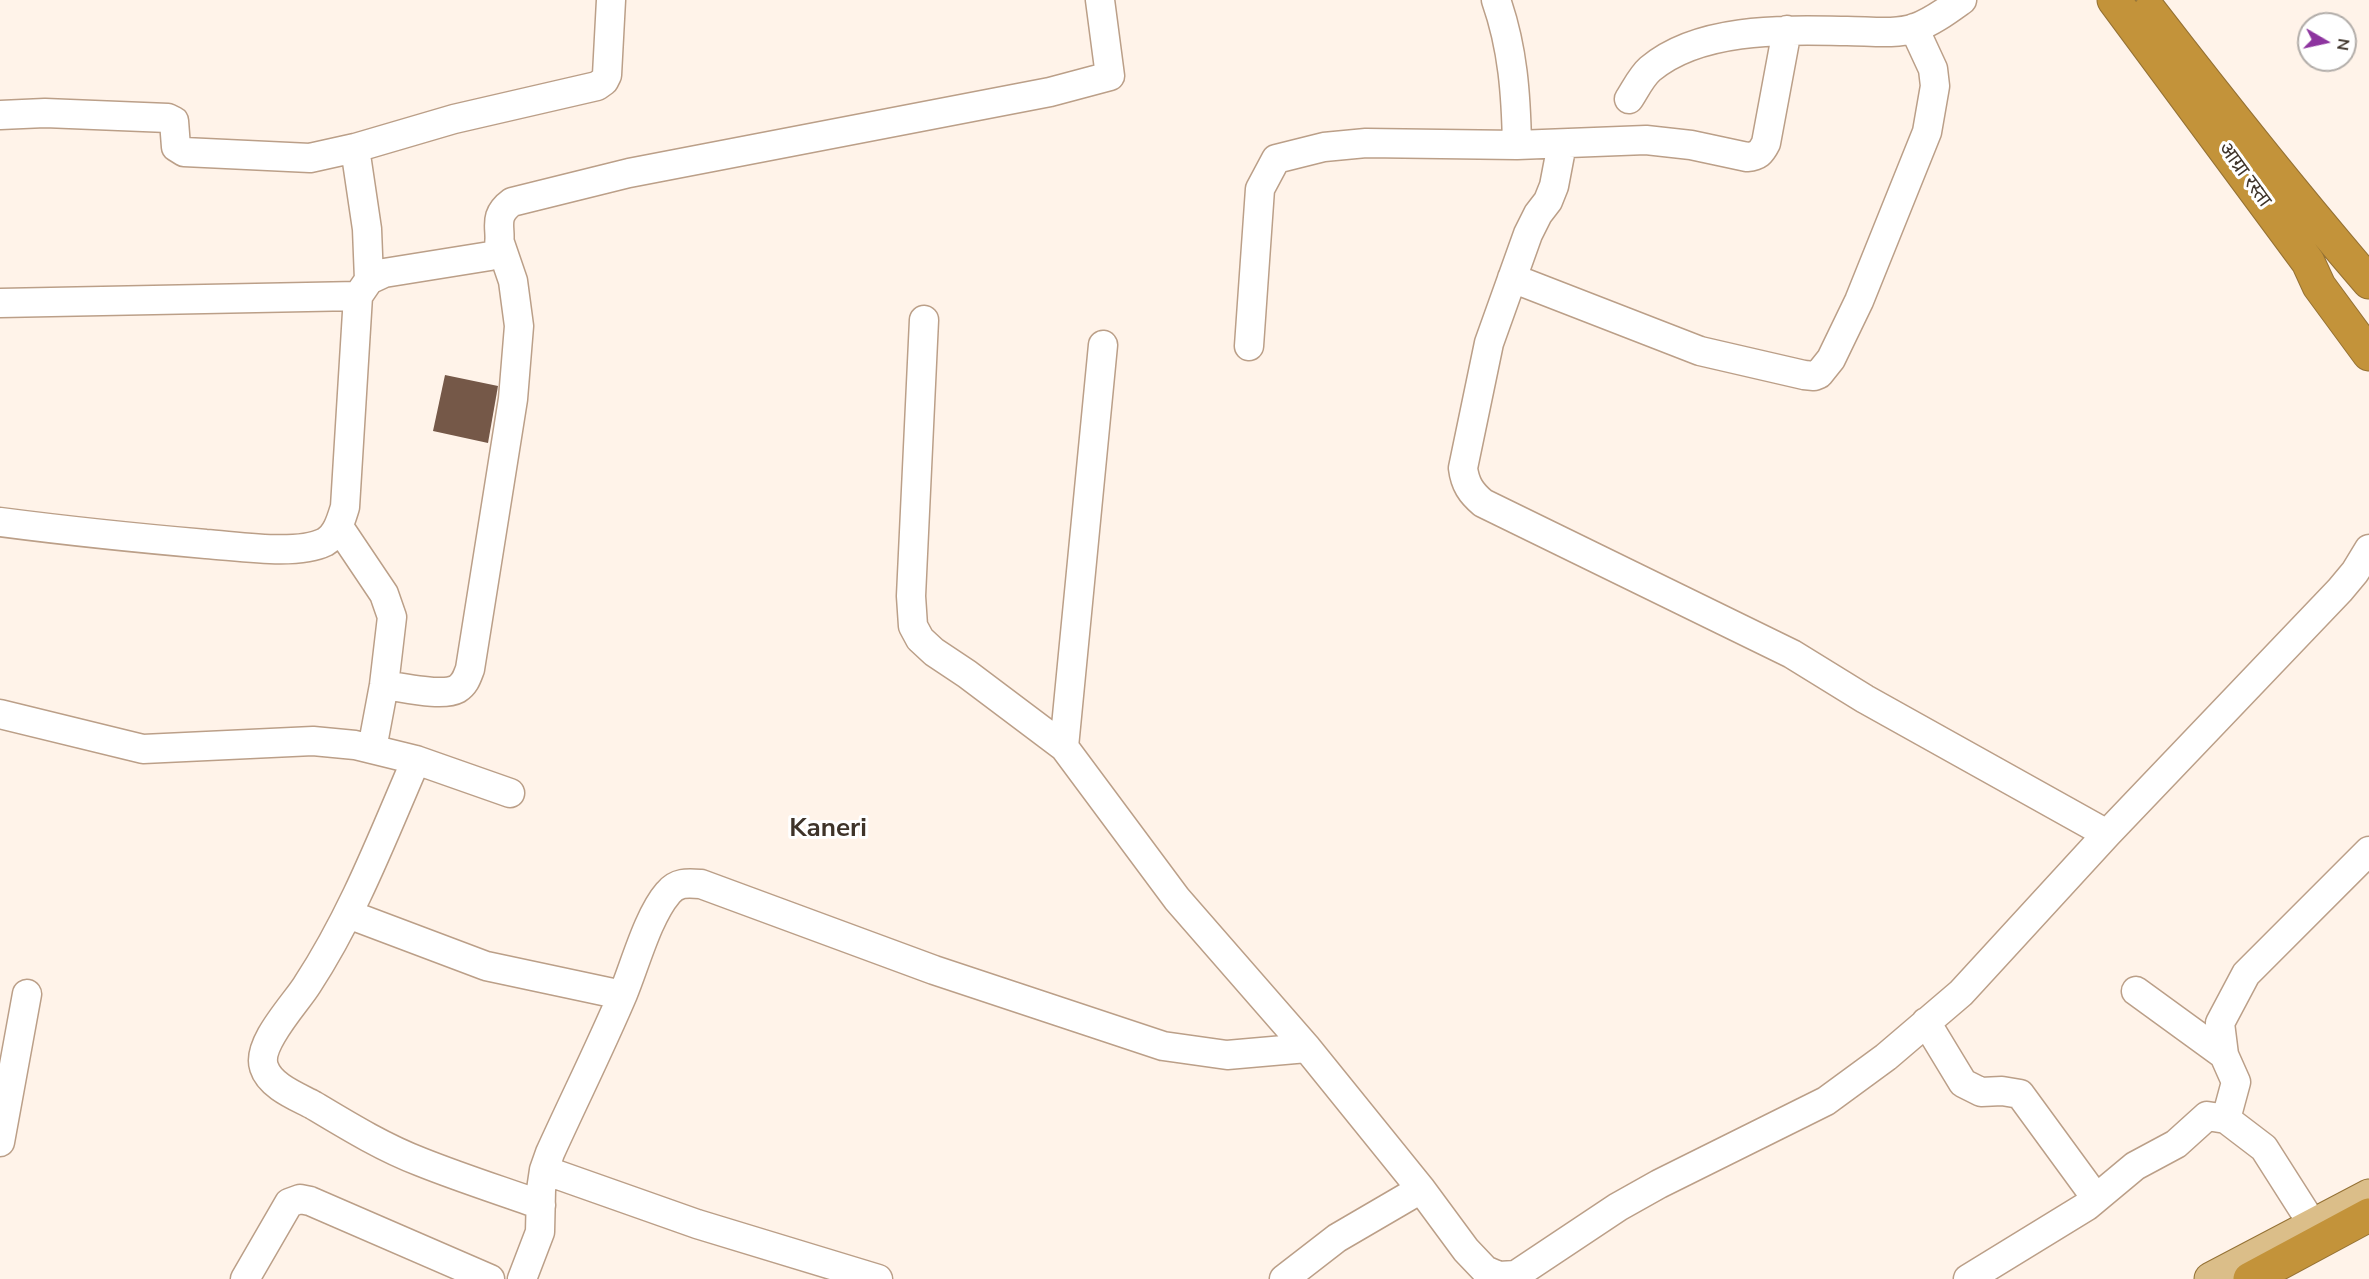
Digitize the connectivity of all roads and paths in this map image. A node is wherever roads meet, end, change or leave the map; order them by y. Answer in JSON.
{"nodes":[{"id":1,"x":611,"y":0,"type":"edge"},
{"id":2,"x":1100,"y":0,"type":"edge"},
{"id":3,"x":1496,"y":0,"type":"edge"},
{"id":4,"x":1962,"y":0,"type":"edge"},
{"id":5,"x":2114,"y":0,"type":"edge"},
{"id":6,"x":2141,"y":0,"type":"edge"},
{"id":7,"x":1914,"y":28,"type":"junction"},
{"id":8,"x":1787,"y":30,"type":"junction"},
{"id":9,"x":1629,"y":99,"type":"dead end"},
{"id":10,"x":0,"y":115,"type":"edge"},
{"id":11,"x":1562,"y":144,"type":"junction"},
{"id":12,"x":1518,"y":146,"type":"junction"},
{"id":13,"x":356,"y":147,"type":"junction"},
{"id":14,"x":500,"y":243,"type":"junction"},
{"id":15,"x":2334,"y":265,"type":"edge"},
{"id":16,"x":1512,"y":279,"type":"junction"},
{"id":17,"x":363,"y":288,"type":"junction"},
{"id":18,"x":0,"y":303,"type":"edge"},
{"id":19,"x":2369,"y":316,"type":"edge"},
{"id":20,"x":924,"y":321,"type":"dead end"},
{"id":21,"x":1102,"y":345,"type":"dead end"},
{"id":22,"x":1249,"y":346,"type":"dead end"},
{"id":23,"x":2369,"y":354,"type":"edge"},
{"id":24,"x":0,"y":522,"type":"edge"},
{"id":25,"x":339,"y":527,"type":"junction"},
{"id":26,"x":2369,"y":549,"type":"edge"},
{"id":27,"x":384,"y":685,"type":"junction"},
{"id":28,"x":0,"y":714,"type":"edge"},
{"id":29,"x":1065,"y":747,"type":"junction"},
{"id":30,"x":372,"y":749,"type":"junction"},
{"id":31,"x":416,"y":760,"type":"junction"},
{"id":32,"x":510,"y":793,"type":"dead end"},
{"id":33,"x":2108,"y":834,"type":"junction"},
{"id":34,"x":2369,"y":851,"type":"edge"},
{"id":35,"x":348,"y":914,"type":"junction"},
{"id":36,"x":2136,"y":991,"type":"dead end"},
{"id":37,"x":27,"y":994,"type":"dead end"},
{"id":38,"x":622,"y":995,"type":"junction"},
{"id":39,"x":1926,"y":1022,"type":"junction"},
{"id":40,"x":1307,"y":1048,"type":"junction"},
{"id":41,"x":2224,"y":1055,"type":"junction"},
{"id":42,"x":2226,"y":1119,"type":"junction"},
{"id":43,"x":0,"y":1142,"type":"edge"},
{"id":44,"x":544,"y":1170,"type":"junction"},
{"id":45,"x":1420,"y":1189,"type":"junction"},
{"id":46,"x":2369,"y":1196,"type":"edge"},
{"id":47,"x":2096,"y":1198,"type":"junction"},
{"id":48,"x":542,"y":1205,"type":"junction"},
{"id":49,"x":2313,"y":1225,"type":"junction"},
{"id":50,"x":2367,"y":1230,"type":"edge"},
{"id":51,"x":244,"y":1279,"type":"edge"},
{"id":52,"x":490,"y":1279,"type":"edge"},
{"id":53,"x":522,"y":1279,"type":"edge"},
{"id":54,"x":878,"y":1279,"type":"edge"},
{"id":55,"x":1284,"y":1279,"type":"edge"},
{"id":56,"x":1968,"y":1279,"type":"edge"},
{"id":57,"x":2211,"y":1279,"type":"edge"},
{"id":58,"x":2250,"y":1279,"type":"edge"},
{"id":59,"x":2283,"y":1279,"type":"edge"}],
"edges":[{"from":1,"to":13,"type":"street"},
{"from":2,"to":14,"type":"street"},
{"from":3,"to":12,"type":"street"},
{"from":4,"to":7,"type":"street"},
{"from":5,"to":15,"type":"highway","name":"आग्रा रस्ता"},
{"from":6,"to":15,"type":"highway"},
{"from":7,"to":8,"type":"street"},
{"from":7,"to":16,"type":"street"},
{"from":8,"to":9,"type":"street"},
{"from":8,"to":11,"type":"street"},
{"from":10,"to":13,"type":"street"},
{"from":11,"to":12,"type":"street"},
{"from":11,"to":16,"type":"street"},
{"from":12,"to":22,"type":"street"},
{"from":13,"to":17,"type":"street"},
{"from":14,"to":17,"type":"street"},
{"from":14,"to":27,"type":"street"},
{"from":15,"to":19,"type":"highway"},
{"from":15,"to":23,"type":"highway","name":"आग्रा रस्ता"},
{"from":16,"to":33,"type":"street"},
{"from":17,"to":18,"type":"street"},
{"from":17,"to":25,"type":"street"},
{"from":20,"to":29,"type":"street"},
{"from":21,"to":29,"type":"street"},
{"from":24,"to":25,"type":"street"},
{"from":25,"to":27,"type":"street"},
{"from":26,"to":33,"type":"street"},
{"from":27,"to":30,"type":"street"},
{"from":28,"to":30,"type":"street"},
{"from":29,"to":40,"type":"street"},
{"from":30,"to":31,"type":"street"},
{"from":31,"to":32,"type":"street"},
{"from":31,"to":35,"type":"street"},
{"from":33,"to":39,"type":"street"},
{"from":34,"to":41,"type":"street"},
{"from":35,"to":38,"type":"street"},
{"from":35,"to":48,"type":"street"},
{"from":36,"to":41,"type":"street"},
{"from":37,"to":43,"type":"street"},
{"from":38,"to":40,"type":"street"},
{"from":38,"to":44,"type":"street"},
{"from":39,"to":45,"type":"street"},
{"from":39,"to":47,"type":"street"},
{"from":40,"to":45,"type":"street"},
{"from":41,"to":42,"type":"street"},
{"from":42,"to":47,"type":"street"},
{"from":42,"to":49,"type":"street"},
{"from":44,"to":48,"type":"street"},
{"from":44,"to":54,"type":"street"},
{"from":45,"to":55,"type":"street"},
{"from":46,"to":49,"type":"main road"},
{"from":47,"to":56,"type":"street"},
{"from":48,"to":53,"type":"street"},
{"from":49,"to":57,"type":"main road"},
{"from":50,"to":58,"type":"highway"},
{"from":50,"to":59,"type":"highway"},
{"from":51,"to":52,"type":"street"}]}
